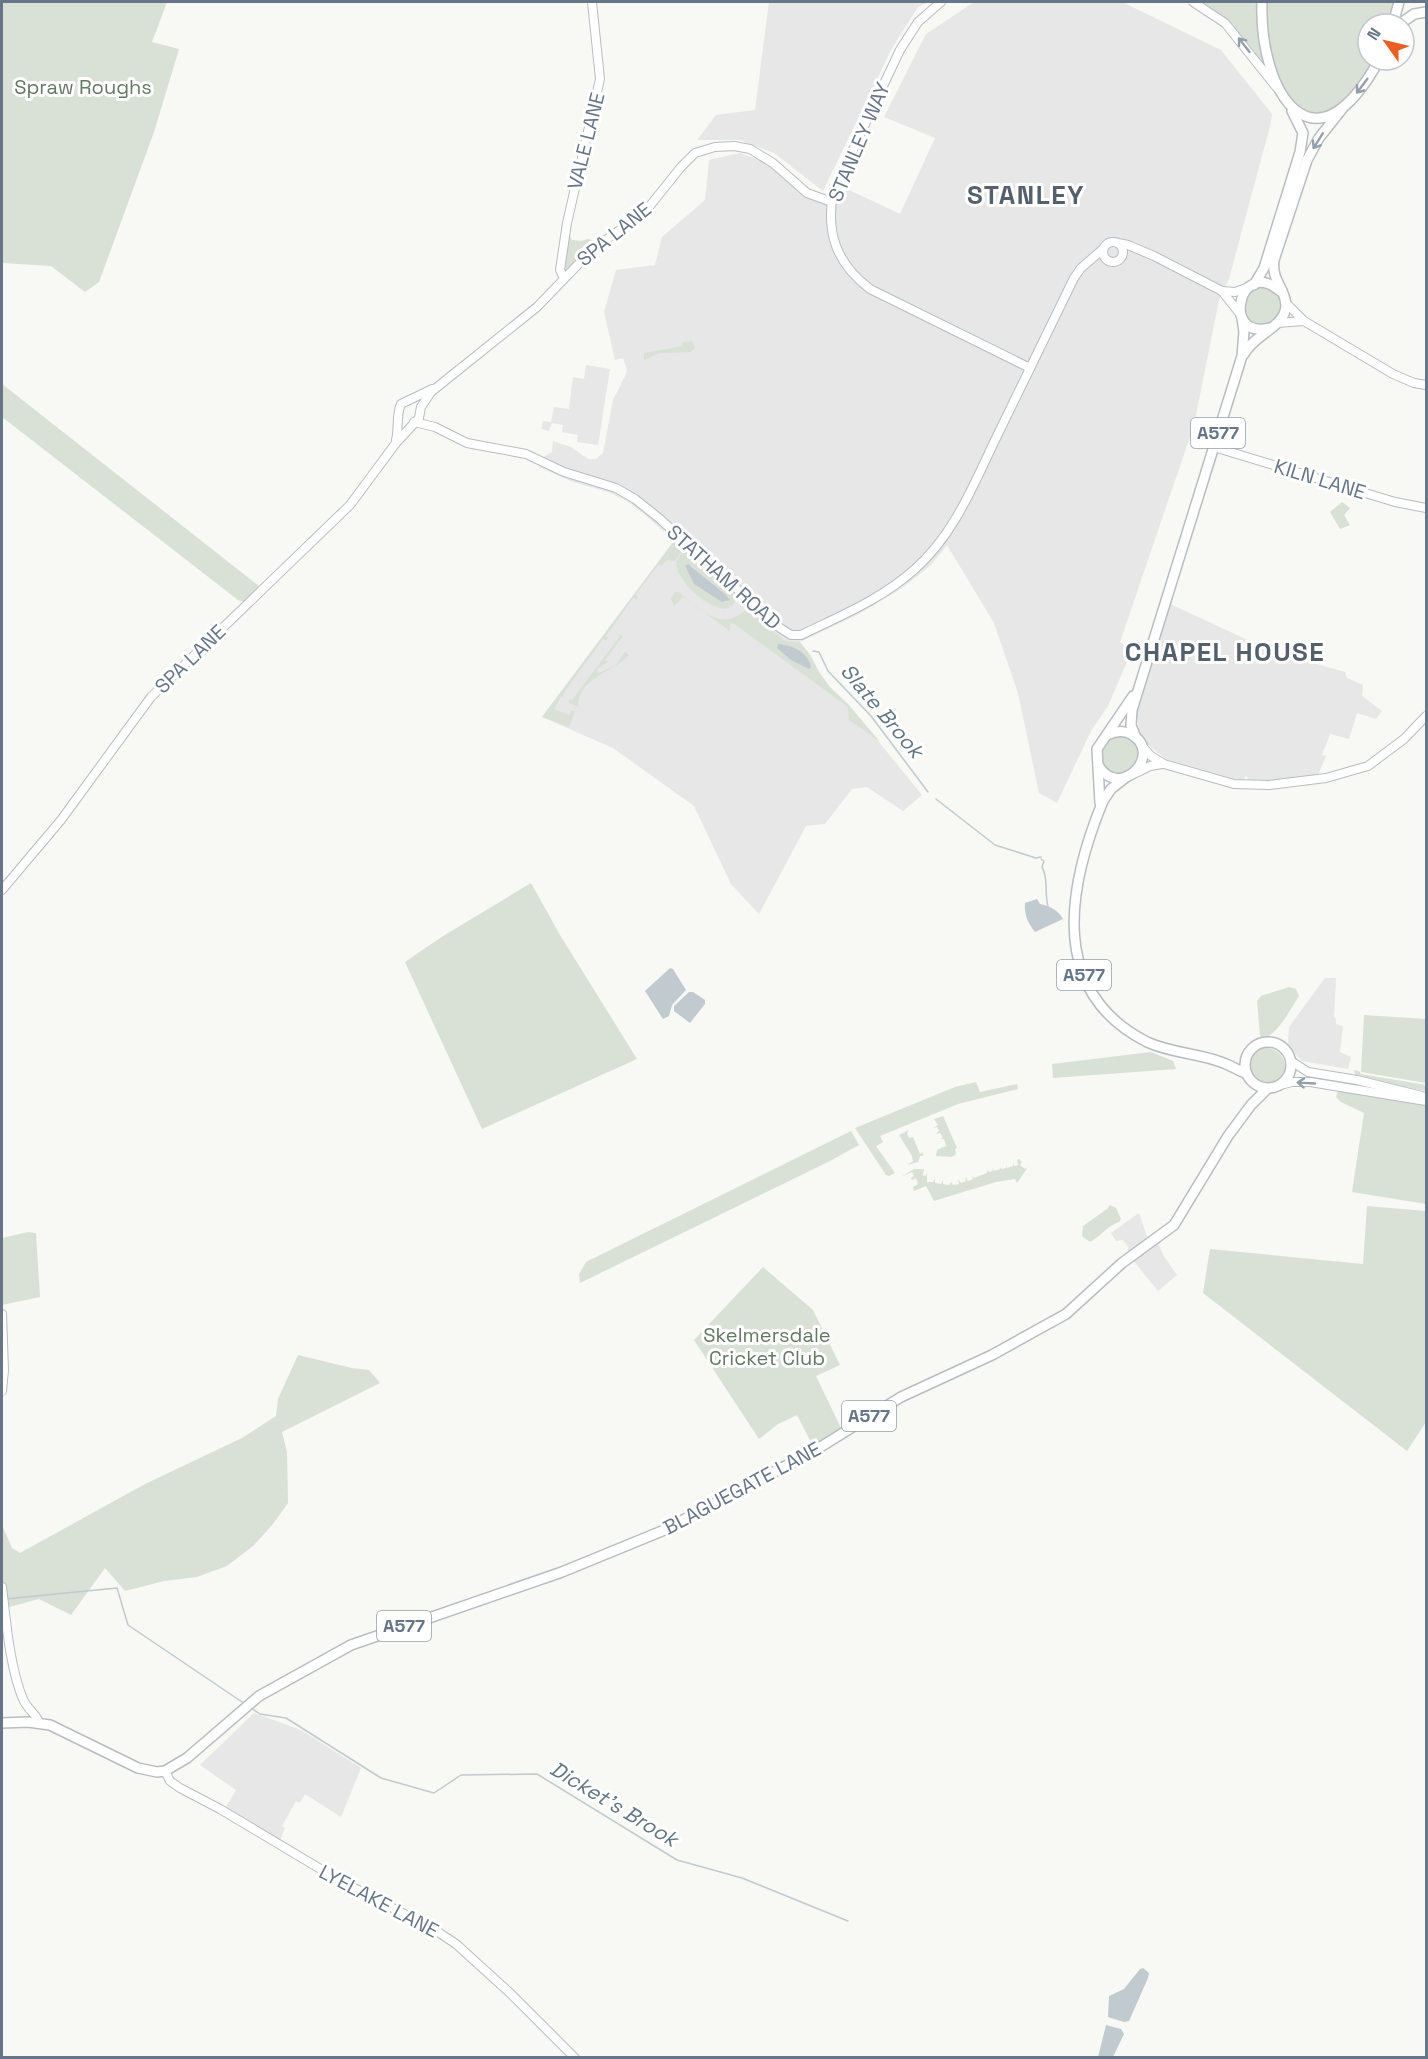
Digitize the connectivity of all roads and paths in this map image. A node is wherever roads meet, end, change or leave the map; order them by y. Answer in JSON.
{"nodes":[{"id":1,"x":592,"y":2,"type":"edge"},
{"id":2,"x":941,"y":2,"type":"edge"},
{"id":3,"x":1193,"y":2,"type":"edge"},
{"id":4,"x":1262,"y":2,"type":"edge"},
{"id":5,"x":1371,"y":72,"type":"edge"},
{"id":6,"x":1279,"y":91,"type":"junction"},
{"id":7,"x":1286,"y":102,"type":"junction"},
{"id":8,"x":1342,"y":109,"type":"junction"},
{"id":9,"x":1297,"y":176,"type":"junction"},
{"id":10,"x":832,"y":202,"type":"junction"},
{"id":11,"x":1286,"y":209,"type":"junction"},
{"id":12,"x":1118,"y":243,"type":"junction"},
{"id":13,"x":1103,"y":249,"type":"junction"},
{"id":14,"x":1147,"y":253,"type":"junction"},
{"id":15,"x":1121,"y":257,"type":"junction"},
{"id":16,"x":1106,"y":259,"type":"junction"},
{"id":17,"x":1087,"y":263,"type":"junction"},
{"id":18,"x":564,"y":278,"type":"junction"},
{"id":19,"x":1251,"y":286,"type":"junction"},
{"id":20,"x":1222,"y":291,"type":"junction"},
{"id":21,"x":1280,"y":291,"type":"junction"},
{"id":22,"x":1285,"y":302,"type":"junction"},
{"id":23,"x":1241,"y":316,"type":"junction"},
{"id":24,"x":1304,"y":321,"type":"junction"},
{"id":25,"x":1275,"y":326,"type":"junction"},
{"id":26,"x":1242,"y":356,"type":"junction"},
{"id":27,"x":1030,"y":368,"type":"junction"},
{"id":28,"x":1426,"y":385,"type":"edge"},
{"id":29,"x":436,"y":387,"type":"junction"},
{"id":30,"x":408,"y":400,"type":"junction"},
{"id":31,"x":421,"y":408,"type":"junction"},
{"id":32,"x":399,"y":415,"type":"junction"},
{"id":33,"x":414,"y":422,"type":"junction"},
{"id":34,"x":435,"y":427,"type":"junction"},
{"id":35,"x":396,"y":443,"type":"junction"},
{"id":36,"x":1214,"y":447,"type":"junction"},
{"id":37,"x":1426,"y":508,"type":"edge"},
{"id":38,"x":1138,"y":686,"type":"junction"},
{"id":39,"x":1426,"y":716,"type":"edge"},
{"id":40,"x":1105,"y":736,"type":"junction"},
{"id":41,"x":1137,"y":740,"type":"junction"},
{"id":42,"x":1097,"y":762,"type":"junction"},
{"id":43,"x":1164,"y":764,"type":"junction"},
{"id":44,"x":1128,"y":776,"type":"junction"},
{"id":45,"x":1100,"y":806,"type":"junction"},
{"id":46,"x":2,"y":890,"type":"edge"},
{"id":47,"x":1246,"y":1058,"type":"junction"},
{"id":48,"x":1291,"y":1061,"type":"junction"},
{"id":49,"x":1225,"y":1063,"type":"junction"},
{"id":50,"x":1246,"y":1074,"type":"junction"},
{"id":51,"x":1325,"y":1075,"type":"junction"},
{"id":52,"x":1254,"y":1084,"type":"junction"},
{"id":53,"x":1280,"y":1085,"type":"junction"},
{"id":54,"x":1332,"y":1086,"type":"junction"},
{"id":55,"x":1267,"y":1089,"type":"junction"},
{"id":56,"x":1426,"y":1099,"type":"edge"},
{"id":57,"x":1251,"y":1105,"type":"junction"},
{"id":58,"x":2,"y":1314,"type":"edge"},
{"id":59,"x":2,"y":1391,"type":"edge"},
{"id":60,"x":2,"y":1591,"type":"edge"},
{"id":61,"x":39,"y":1722,"type":"junction"},
{"id":62,"x":2,"y":1723,"type":"edge"},
{"id":63,"x":161,"y":1772,"type":"junction"},
{"id":64,"x":575,"y":2058,"type":"edge"}],
"edges":[{"from":1,"to":18,"type":"street","name":"VALE LANE"},
{"from":2,"to":10,"type":"street","name":"STANLEY WAY"},
{"from":6,"to":3,"type":"street","one_way":true},
{"from":4,"to":6,"type":"main road","number":"A577"},
{"from":5,"to":8,"type":"main road","number":"A577","one_way":true},
{"from":6,"to":7,"type":"main road","number":"A577"},
{"from":7,"to":8,"type":"main road","number":"A577"},
{"from":7,"to":9,"type":"main road","number":"A577"},
{"from":8,"to":9,"type":"main road","number":"A577","one_way":true},
{"from":9,"to":11,"type":"main road","number":"A577"},
{"from":10,"to":18,"type":"street","name":"SPA LANE"},
{"from":10,"to":27,"type":"street","name":"STANLEY WAY"},
{"from":11,"to":19,"type":"main road","number":"A577"},
{"from":11,"to":21,"type":"main road","number":"A577"},
{"from":12,"to":13,"type":"street"},
{"from":12,"to":14,"type":"street"},
{"from":12,"to":15,"type":"street"},
{"from":13,"to":16,"type":"street"},
{"from":13,"to":17,"type":"street","name":"STATHAM ROAD"},
{"from":14,"to":15,"type":"street"},
{"from":14,"to":20,"type":"street"},
{"from":15,"to":16,"type":"street"},
{"from":16,"to":17,"type":"street"},
{"from":17,"to":27,"type":"street","name":"STATHAM ROAD"},
{"from":18,"to":29,"type":"street","name":"SPA LANE"},
{"from":19,"to":20,"type":"street"},
{"from":19,"to":21,"type":"main road"},
{"from":19,"to":23,"type":"main road","number":"A577"},
{"from":20,"to":23,"type":"street"},
{"from":21,"to":22,"type":"main road","number":"A577"},
{"from":22,"to":24,"type":"street"},
{"from":22,"to":25,"type":"main road"},
{"from":23,"to":25,"type":"main road"},
{"from":23,"to":26,"type":"main road","number":"A577"},
{"from":24,"to":25,"type":"street"},
{"from":24,"to":28,"type":"street"},
{"from":25,"to":26,"type":"main road","number":"A577"},
{"from":26,"to":36,"type":"main road","number":"A577"},
{"from":27,"to":34,"type":"street","name":"STATHAM ROAD"},
{"from":29,"to":30,"type":"street","name":"SPA LANE"},
{"from":29,"to":31,"type":"street","name":"SPA LANE"},
{"from":30,"to":31,"type":"street"},
{"from":30,"to":32,"type":"street"},
{"from":31,"to":33,"type":"street"},
{"from":31,"to":34,"type":"street","name":"STATHAM ROAD"},
{"from":32,"to":33,"type":"street"},
{"from":32,"to":35,"type":"street","name":"SPA LANE"},
{"from":33,"to":34,"type":"street","name":"STATHAM ROAD"},
{"from":33,"to":35,"type":"street","name":"SPA LANE"},
{"from":35,"to":46,"type":"street","name":"SPA LANE"},
{"from":36,"to":37,"type":"street","name":"KILN LANE"},
{"from":36,"to":38,"type":"main road","number":"A577"},
{"from":38,"to":40,"type":"main road","number":"A577"},
{"from":38,"to":41,"type":"main road","number":"A577"},
{"from":39,"to":43,"type":"street"},
{"from":40,"to":41,"type":"main road"},
{"from":40,"to":42,"type":"main road","number":"A577"},
{"from":41,"to":43,"type":"street"},
{"from":41,"to":44,"type":"main road","number":"A577"},
{"from":42,"to":44,"type":"main road"},
{"from":42,"to":45,"type":"main road","number":"A577"},
{"from":43,"to":44,"type":"street"},
{"from":44,"to":45,"type":"main road","number":"A577"},
{"from":45,"to":49,"type":"main road","number":"A577"},
{"from":47,"to":48,"type":"main road","number":"A577"},
{"from":47,"to":49,"type":"main road","number":"A577"},
{"from":47,"to":50,"type":"main road"},
{"from":48,"to":51,"type":"street"},
{"from":48,"to":53,"type":"main road"},
{"from":49,"to":50,"type":"main road","number":"A577"},
{"from":50,"to":52,"type":"main road","number":"A577"},
{"from":51,"to":54,"type":"street"},
{"from":51,"to":56,"type":"street"},
{"from":52,"to":55,"type":"main road"},
{"from":52,"to":57,"type":"main road","number":"A577"},
{"from":54,"to":53,"type":"street","one_way":true},
{"from":53,"to":55,"type":"main road","number":"A577"},
{"from":54,"to":56,"type":"street"},
{"from":55,"to":57,"type":"main road","number":"A577"},
{"from":57,"to":63,"type":"main road","name":"BLAGUEGATE LANE","number":"A577"},
{"from":58,"to":59,"type":"street"},
{"from":60,"to":61,"type":"street"},
{"from":61,"to":62,"type":"main road"},
{"from":61,"to":63,"type":"main road"},
{"from":63,"to":64,"type":"street","name":"LYELAKE LANE"}]}
